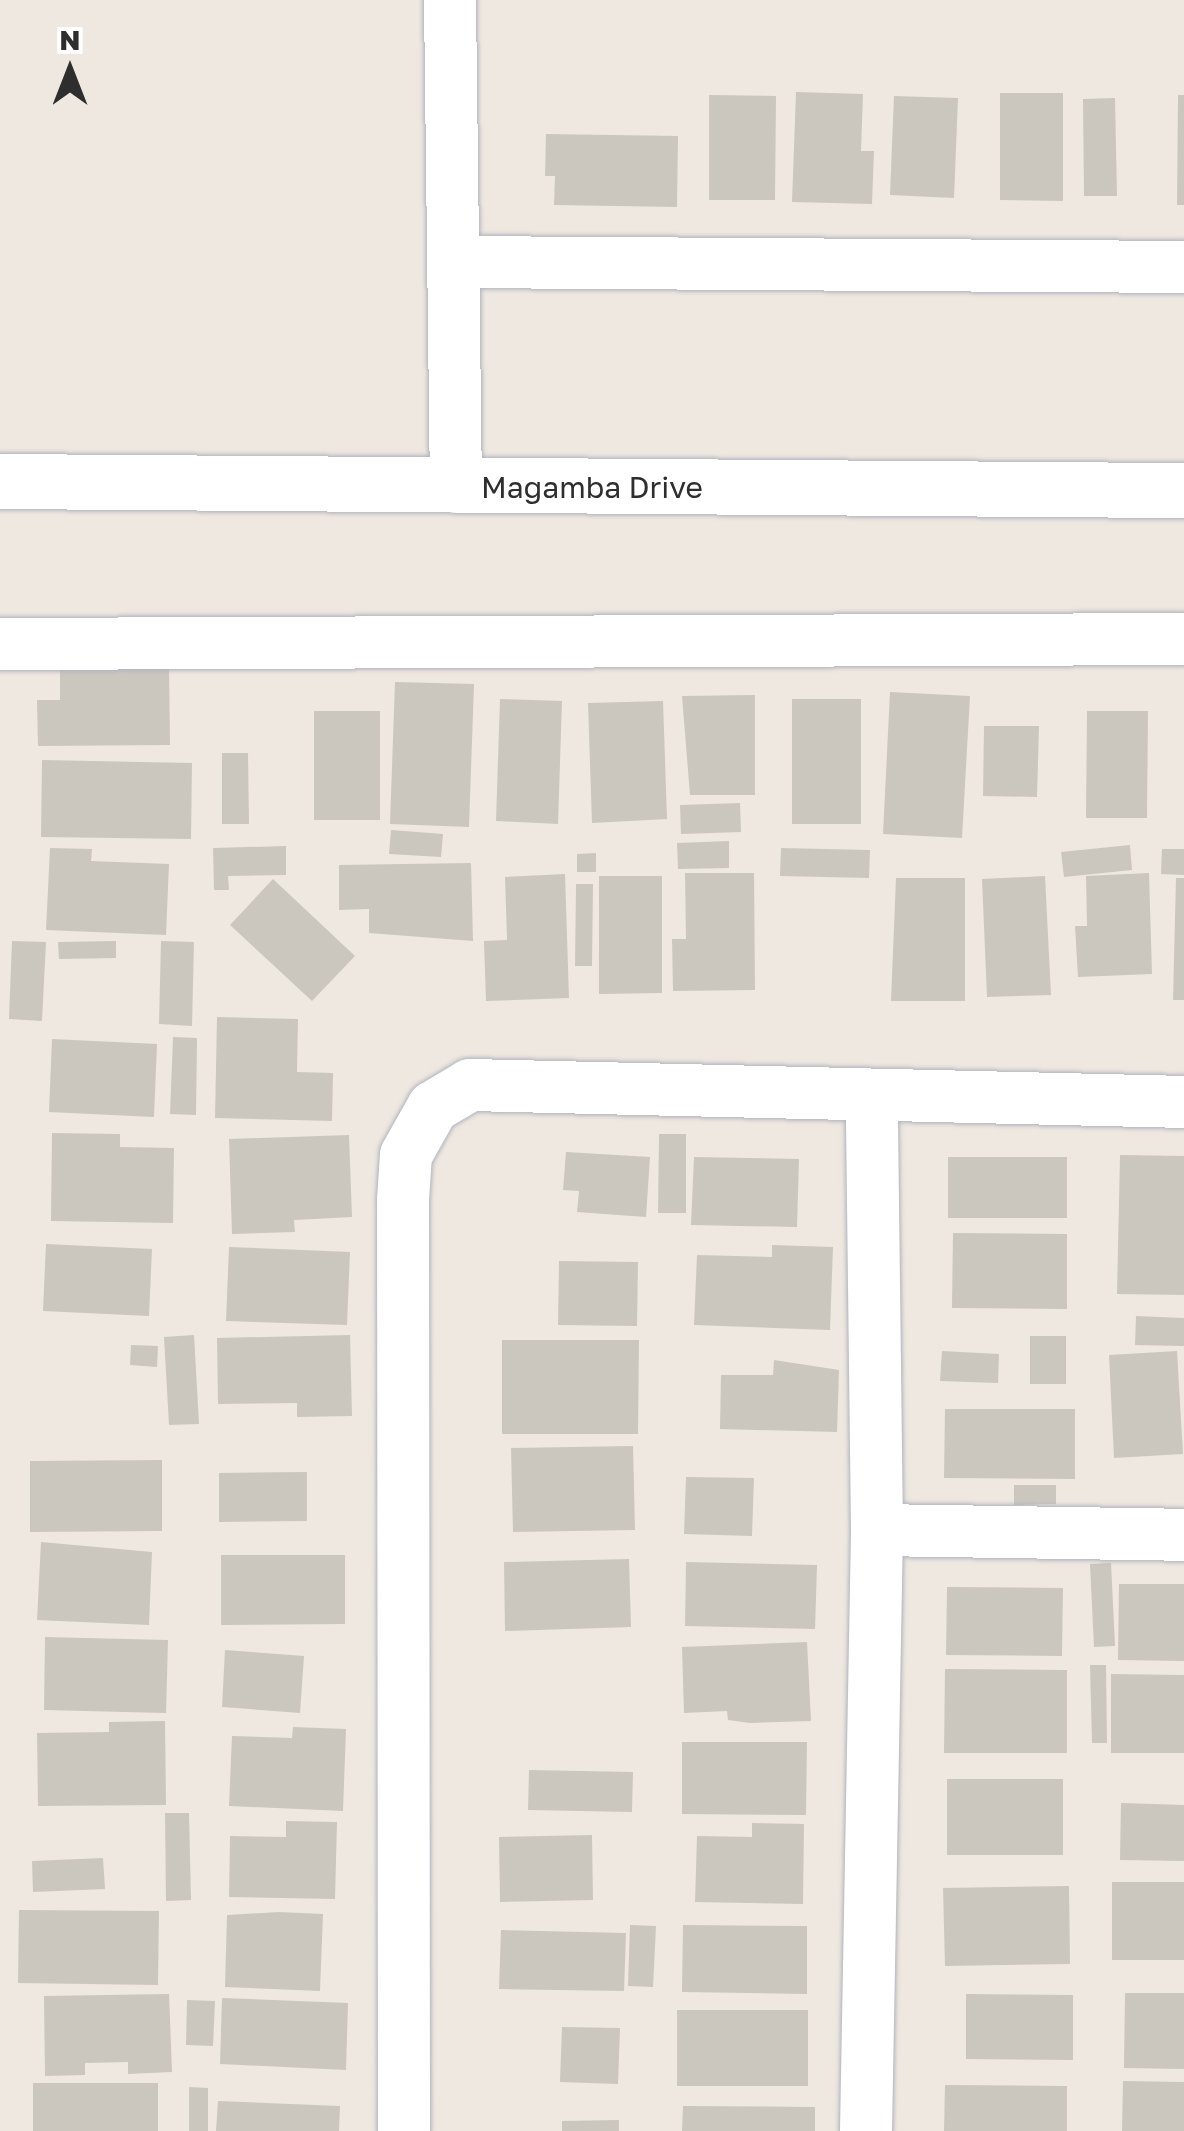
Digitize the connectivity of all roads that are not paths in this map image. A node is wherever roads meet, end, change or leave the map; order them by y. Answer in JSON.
{"nodes":[{"id":1,"x":450,"y":0,"type":"edge"},
{"id":2,"x":456,"y":262,"type":"junction"},
{"id":3,"x":1184,"y":267,"type":"edge"},
{"id":4,"x":0,"y":480,"type":"edge"},
{"id":5,"x":456,"y":487,"type":"junction"},
{"id":6,"x":1184,"y":490,"type":"edge"},
{"id":7,"x":1184,"y":639,"type":"edge"},
{"id":8,"x":0,"y":644,"type":"edge"},
{"id":9,"x":872,"y":1096,"type":"junction"},
{"id":10,"x":1184,"y":1102,"type":"edge"},
{"id":11,"x":877,"y":1530,"type":"junction"},
{"id":12,"x":1184,"y":1535,"type":"edge"},
{"id":13,"x":404,"y":2131,"type":"edge"},
{"id":14,"x":866,"y":2131,"type":"edge"}],
"edges":[{"from":1,"to":2,"type":"street"},
{"from":2,"to":3,"type":"street"},
{"from":2,"to":5,"type":"street"},
{"from":4,"to":5,"type":"street","name":"Magamba Drive"},
{"from":5,"to":6,"type":"street","name":"Magamba Drive"},
{"from":7,"to":8,"type":"street"},
{"from":9,"to":10,"type":"street"},
{"from":9,"to":11,"type":"street"},
{"from":9,"to":13,"type":"street"},
{"from":11,"to":12,"type":"street"},
{"from":11,"to":14,"type":"street"}]}
